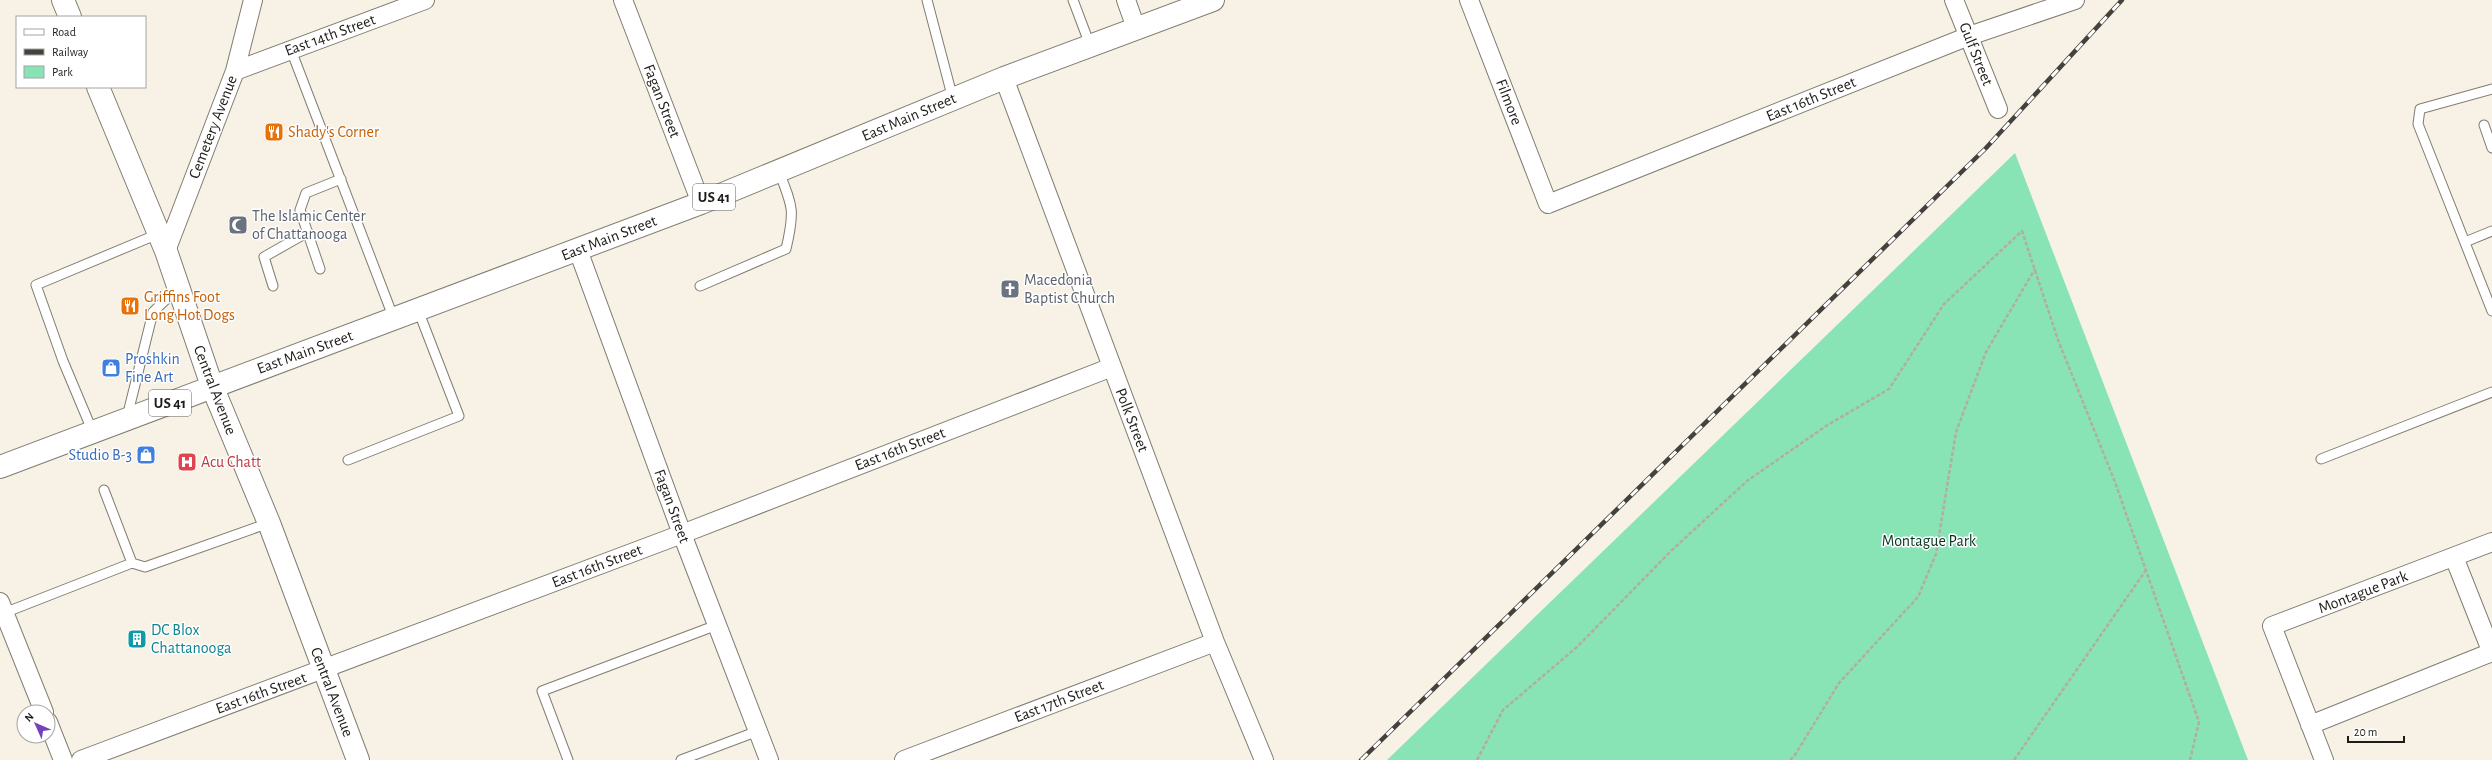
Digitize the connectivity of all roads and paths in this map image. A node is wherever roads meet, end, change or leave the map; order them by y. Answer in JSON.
{"nodes":[{"id":1,"x":63,"y":0,"type":"edge"},
{"id":2,"x":253,"y":0,"type":"edge"},
{"id":3,"x":424,"y":0,"type":"edge"},
{"id":4,"x":623,"y":0,"type":"edge"},
{"id":5,"x":927,"y":0,"type":"edge"},
{"id":6,"x":1073,"y":0,"type":"edge"},
{"id":7,"x":1126,"y":0,"type":"edge"},
{"id":8,"x":1213,"y":0,"type":"edge"},
{"id":9,"x":1470,"y":0,"type":"edge"},
{"id":10,"x":1954,"y":0,"type":"edge"},
{"id":11,"x":2076,"y":0,"type":"edge"},
{"id":12,"x":70,"y":16,"type":"edge"},
{"id":13,"x":1136,"y":28,"type":"junction"},
{"id":14,"x":1969,"y":36,"type":"junction"},
{"id":15,"x":1090,"y":45,"type":"junction"},
{"id":16,"x":291,"y":50,"type":"junction"},
{"id":17,"x":235,"y":71,"type":"junction"},
{"id":18,"x":1004,"y":78,"type":"junction"},
{"id":19,"x":98,"y":88,"type":"edge"},
{"id":20,"x":2492,"y":89,"type":"edge"},
{"id":21,"x":953,"y":99,"type":"junction"},
{"id":22,"x":1998,"y":109,"type":"dead end"},
{"id":23,"x":2484,"y":125,"type":"dead end"},
{"id":24,"x":2492,"y":148,"type":"edge"},
{"id":25,"x":779,"y":172,"type":"junction"},
{"id":26,"x":340,"y":178,"type":"junction"},
{"id":27,"x":701,"y":203,"type":"junction"},
{"id":28,"x":1548,"y":204,"type":"joint"},
{"id":29,"x":2492,"y":231,"type":"edge"},
{"id":30,"x":308,"y":232,"type":"junction"},
{"id":31,"x":162,"y":242,"type":"junction"},
{"id":32,"x":2464,"y":242,"type":"junction"},
{"id":33,"x":578,"y":250,"type":"junction"},
{"id":34,"x":320,"y":269,"type":"dead end"},
{"id":35,"x":2035,"y":269,"type":"junction"},
{"id":36,"x":273,"y":286,"type":"dead end"},
{"id":37,"x":700,"y":286,"type":"dead end"},
{"id":38,"x":178,"y":288,"type":"junction"},
{"id":39,"x":418,"y":310,"type":"junction"},
{"id":40,"x":2492,"y":311,"type":"edge"},
{"id":41,"x":394,"y":319,"type":"junction"},
{"id":42,"x":1112,"y":367,"type":"junction"},
{"id":43,"x":212,"y":386,"type":"junction"},
{"id":44,"x":2492,"y":392,"type":"edge"},
{"id":45,"x":127,"y":419,"type":"junction"},
{"id":46,"x":92,"y":430,"type":"junction"},
{"id":47,"x":2322,"y":459,"type":"dead end"},
{"id":48,"x":348,"y":460,"type":"dead end"},
{"id":49,"x":0,"y":467,"type":"edge"},
{"id":50,"x":104,"y":490,"type":"dead end"},
{"id":51,"x":269,"y":523,"type":"junction"},
{"id":52,"x":682,"y":534,"type":"junction"},
{"id":53,"x":2492,"y":542,"type":"edge"},
{"id":54,"x":2454,"y":557,"type":"junction"},
{"id":55,"x":132,"y":563,"type":"junction"},
{"id":56,"x":2146,"y":570,"type":"junction"},
{"id":57,"x":2,"y":608,"type":"edge"},
{"id":58,"x":717,"y":625,"type":"junction"},
{"id":59,"x":1215,"y":642,"type":"junction"},
{"id":60,"x":2492,"y":653,"type":"edge"},
{"id":61,"x":323,"y":670,"type":"junction"},
{"id":62,"x":41,"y":704,"type":"edge"},
{"id":63,"x":2310,"y":725,"type":"junction"},
{"id":64,"x":758,"y":731,"type":"junction"},
{"id":65,"x":56,"y":742,"type":"edge"},
{"id":66,"x":63,"y":760,"type":"edge"},
{"id":67,"x":82,"y":760,"type":"edge"},
{"id":68,"x":358,"y":760,"type":"edge"},
{"id":69,"x":568,"y":760,"type":"edge"},
{"id":70,"x":681,"y":760,"type":"edge"},
{"id":71,"x":769,"y":760,"type":"edge"},
{"id":72,"x":904,"y":760,"type":"edge"},
{"id":73,"x":1264,"y":760,"type":"edge"},
{"id":74,"x":1477,"y":760,"type":"edge"},
{"id":75,"x":1790,"y":760,"type":"edge"},
{"id":76,"x":2014,"y":760,"type":"edge"},
{"id":77,"x":2190,"y":760,"type":"edge"},
{"id":78,"x":2324,"y":760,"type":"edge"}],
"edges":[{"from":1,"to":12,"type":"main road"},
{"from":2,"to":17,"type":"street","name":"Cemetery Avenue"},
{"from":3,"to":16,"type":"street","name":"East 14th Street"},
{"from":4,"to":27,"type":"street","name":"Fagan Street"},
{"from":5,"to":21,"type":"lane"},
{"from":6,"to":15,"type":"lane"},
{"from":7,"to":13,"type":"street"},
{"from":8,"to":13,"type":"main road","name":"East Main Street","number":"US 41"},
{"from":9,"to":28,"type":"street","name":"Filmore"},
{"from":10,"to":14,"type":"street","name":"Gulf Street"},
{"from":11,"to":14,"type":"street","name":"East 16th Street"},
{"from":13,"to":15,"type":"main road","name":"East Main Street","number":"US 41"},
{"from":14,"to":22,"type":"street","name":"Gulf Street"},
{"from":14,"to":28,"type":"street","name":"East 16th Street"},
{"from":15,"to":18,"type":"main road","name":"East Main Street","number":"US 41"},
{"from":16,"to":17,"type":"street","name":"East 14th Street"},
{"from":16,"to":26,"type":"lane"},
{"from":17,"to":31,"type":"street","name":"Cemetery Avenue"},
{"from":18,"to":21,"type":"main road","name":"East Main Street","number":"US 41"},
{"from":18,"to":42,"type":"street","name":"Polk Street"},
{"from":19,"to":31,"type":"main road","name":"Central Avenue"},
{"from":20,"to":32,"type":"lane"},
{"from":21,"to":25,"type":"main road","name":"East Main Street","number":"US 41"},
{"from":23,"to":24,"type":"lane"},
{"from":25,"to":27,"type":"main road","name":"East Main Street","number":"US 41"},
{"from":25,"to":37,"type":"lane"},
{"from":26,"to":30,"type":"lane"},
{"from":26,"to":41,"type":"lane"},
{"from":27,"to":33,"type":"main road","name":"East Main Street","number":"US 41"},
{"from":29,"to":32,"type":"lane"},
{"from":30,"to":34,"type":"lane"},
{"from":30,"to":36,"type":"lane"},
{"from":31,"to":38,"type":"main road","name":"Central Avenue"},
{"from":31,"to":46,"type":"lane"},
{"from":32,"to":40,"type":"lane"},
{"from":33,"to":39,"type":"main road","name":"East Main Street","number":"US 41"},
{"from":33,"to":52,"type":"street","name":"Fagan Street"},
{"from":35,"to":56,"type":"path"},
{"from":35,"to":74,"type":"path"},
{"from":35,"to":75,"type":"path"},
{"from":38,"to":43,"type":"main road","name":"Central Avenue"},
{"from":38,"to":45,"type":"lane"},
{"from":39,"to":41,"type":"main road","name":"East Main Street","number":"US 41"},
{"from":39,"to":48,"type":"lane"},
{"from":41,"to":43,"type":"main road","name":"East Main Street","number":"US 41"},
{"from":42,"to":52,"type":"street","name":"East 16th Street"},
{"from":42,"to":59,"type":"street","name":"Polk Street"},
{"from":43,"to":45,"type":"main road","name":"East Main Street","number":"US 41"},
{"from":43,"to":51,"type":"main road","name":"Central Avenue"},
{"from":44,"to":47,"type":"lane"},
{"from":45,"to":46,"type":"main road","name":"East Main Street","number":"US 41"},
{"from":46,"to":49,"type":"main road","name":"East Main Street","number":"US 41"},
{"from":50,"to":55,"type":"lane"},
{"from":51,"to":55,"type":"lane"},
{"from":51,"to":61,"type":"main road","name":"Central Avenue"},
{"from":52,"to":58,"type":"street","name":"Fagan Street"},
{"from":52,"to":61,"type":"street","name":"East 16th Street"},
{"from":53,"to":54,"type":"street","name":"Montague Park"},
{"from":54,"to":60,"type":"street"},
{"from":54,"to":63,"type":"street","name":"Montague Park"},
{"from":55,"to":57,"type":"lane"},
{"from":56,"to":76,"type":"path"},
{"from":56,"to":77,"type":"path"},
{"from":57,"to":62,"type":"street"},
{"from":58,"to":64,"type":"street","name":"Fagan Street"},
{"from":58,"to":69,"type":"lane"},
{"from":59,"to":72,"type":"street","name":"East 17th Street"},
{"from":59,"to":73,"type":"street","name":"Polk Street"},
{"from":60,"to":63,"type":"street"},
{"from":61,"to":67,"type":"street","name":"East 16th Street"},
{"from":61,"to":68,"type":"main road","name":"Central Avenue"},
{"from":63,"to":78,"type":"street"},
{"from":64,"to":70,"type":"lane"},
{"from":64,"to":71,"type":"street","name":"Fagan Street"},
{"from":65,"to":66,"type":"street"}]}
